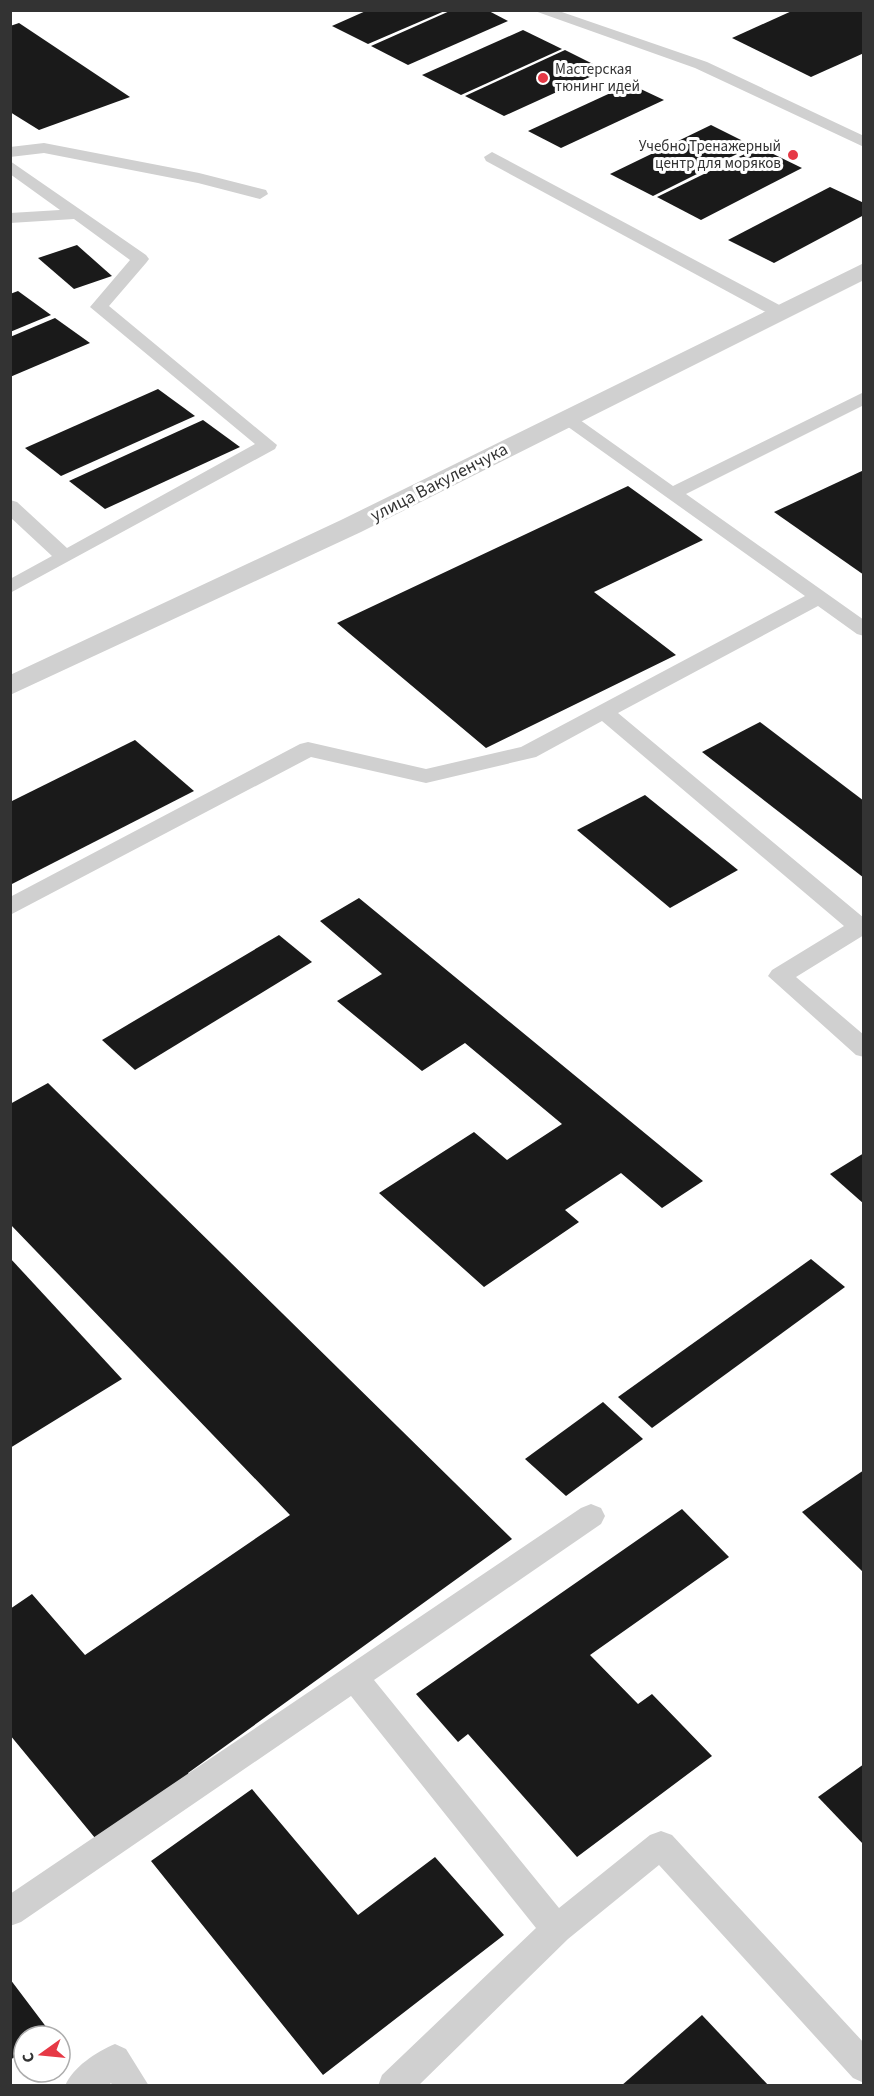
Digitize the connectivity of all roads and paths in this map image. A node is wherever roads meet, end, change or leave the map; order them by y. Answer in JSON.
{"nodes":[{"id":1,"x":539,"y":10,"type":"edge"},
{"id":2,"x":864,"y":142,"type":"edge"},
{"id":3,"x":10,"y":152,"type":"edge"},
{"id":4,"x":492,"y":157,"type":"dead end"},
{"id":5,"x":10,"y":166,"type":"edge"},
{"id":6,"x":260,"y":194,"type":"dead end"},
{"id":7,"x":78,"y":214,"type":"junction"},
{"id":8,"x":10,"y":218,"type":"edge"},
{"id":9,"x":864,"y":270,"type":"edge"},
{"id":10,"x":779,"y":312,"type":"junction"},
{"id":11,"x":864,"y":397,"type":"edge"},
{"id":12,"x":566,"y":419,"type":"junction"},
{"id":13,"x":672,"y":494,"type":"junction"},
{"id":14,"x":10,"y":506,"type":"edge"},
{"id":15,"x":65,"y":557,"type":"junction"},
{"id":16,"x":10,"y":587,"type":"edge"},
{"id":17,"x":819,"y":597,"type":"junction"},
{"id":18,"x":864,"y":630,"type":"edge"},
{"id":19,"x":10,"y":686,"type":"edge"},
{"id":20,"x":604,"y":712,"type":"junction"},
{"id":21,"x":10,"y":907,"type":"edge"},
{"id":22,"x":864,"y":1049,"type":"edge"},
{"id":23,"x":591,"y":1516,"type":"dead end"},
{"id":24,"x":354,"y":1677,"type":"junction"},
{"id":25,"x":10,"y":1912,"type":"edge"},
{"id":26,"x":557,"y":1929,"type":"junction"},
{"id":27,"x":864,"y":2067,"type":"edge"},
{"id":28,"x":81,"y":2085,"type":"edge"},
{"id":29,"x":133,"y":2085,"type":"edge"},
{"id":30,"x":394,"y":2085,"type":"edge"}],
"edges":[{"from":1,"to":2,"type":"lane"},
{"from":3,"to":6,"type":"lane"},
{"from":4,"to":10,"type":"lane"},
{"from":5,"to":7,"type":"lane"},
{"from":7,"to":8,"type":"lane"},
{"from":7,"to":15,"type":"lane"},
{"from":9,"to":10,"type":"street","name":"улица Вакуленчука"},
{"from":10,"to":12,"type":"street","name":"улица Вакуленчука"},
{"from":11,"to":13,"type":"lane"},
{"from":12,"to":13,"type":"lane"},
{"from":12,"to":19,"type":"street","name":"улица Вакуленчука"},
{"from":13,"to":17,"type":"lane"},
{"from":14,"to":15,"type":"lane"},
{"from":15,"to":16,"type":"lane"},
{"from":17,"to":18,"type":"lane"},
{"from":17,"to":20,"type":"lane"},
{"from":20,"to":21,"type":"lane"},
{"from":20,"to":22,"type":"lane"},
{"from":23,"to":24,"type":"lane"},
{"from":24,"to":25,"type":"lane"},
{"from":24,"to":26,"type":"lane"},
{"from":26,"to":27,"type":"lane"},
{"from":26,"to":30,"type":"lane"},
{"from":28,"to":29,"type":"lane"}]}
